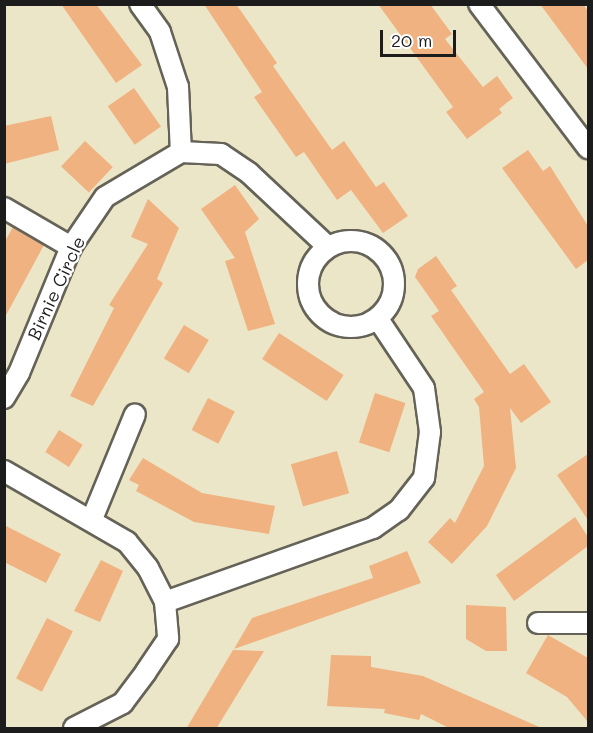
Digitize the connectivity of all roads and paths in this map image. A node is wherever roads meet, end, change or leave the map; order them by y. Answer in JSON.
{"nodes":[{"id":1,"x":140,"y":4,"type":"edge"},
{"id":2,"x":479,"y":4,"type":"edge"},
{"id":3,"x":588,"y":148,"type":"edge"},
{"id":4,"x":181,"y":152,"type":"junction"},
{"id":5,"x":4,"y":208,"type":"edge"},
{"id":6,"x":71,"y":247,"type":"junction"},
{"id":7,"x":328,"y":247,"type":"junction"},
{"id":8,"x":378,"y":319,"type":"junction"},
{"id":9,"x":4,"y":398,"type":"edge"},
{"id":10,"x":135,"y":414,"type":"dead end"},
{"id":11,"x":4,"y":471,"type":"edge"},
{"id":12,"x":92,"y":519,"type":"junction"},
{"id":13,"x":165,"y":602,"type":"junction"},
{"id":14,"x":538,"y":623,"type":"dead end"},
{"id":15,"x":588,"y":623,"type":"edge"},
{"id":16,"x":74,"y":729,"type":"edge"}],
"edges":[{"from":1,"to":4,"type":"street"},
{"from":2,"to":3,"type":"street"},
{"from":4,"to":6,"type":"street","name":"Birnie Circle"},
{"from":4,"to":7,"type":"street"},
{"from":5,"to":6,"type":"street"},
{"from":6,"to":9,"type":"street","name":"Birnie Circle"},
{"from":7,"to":8,"type":"street"},
{"from":7,"to":8,"type":"street"},
{"from":8,"to":13,"type":"street"},
{"from":10,"to":12,"type":"street"},
{"from":11,"to":12,"type":"street"},
{"from":12,"to":13,"type":"street"},
{"from":13,"to":16,"type":"street"},
{"from":14,"to":15,"type":"street"}]}
